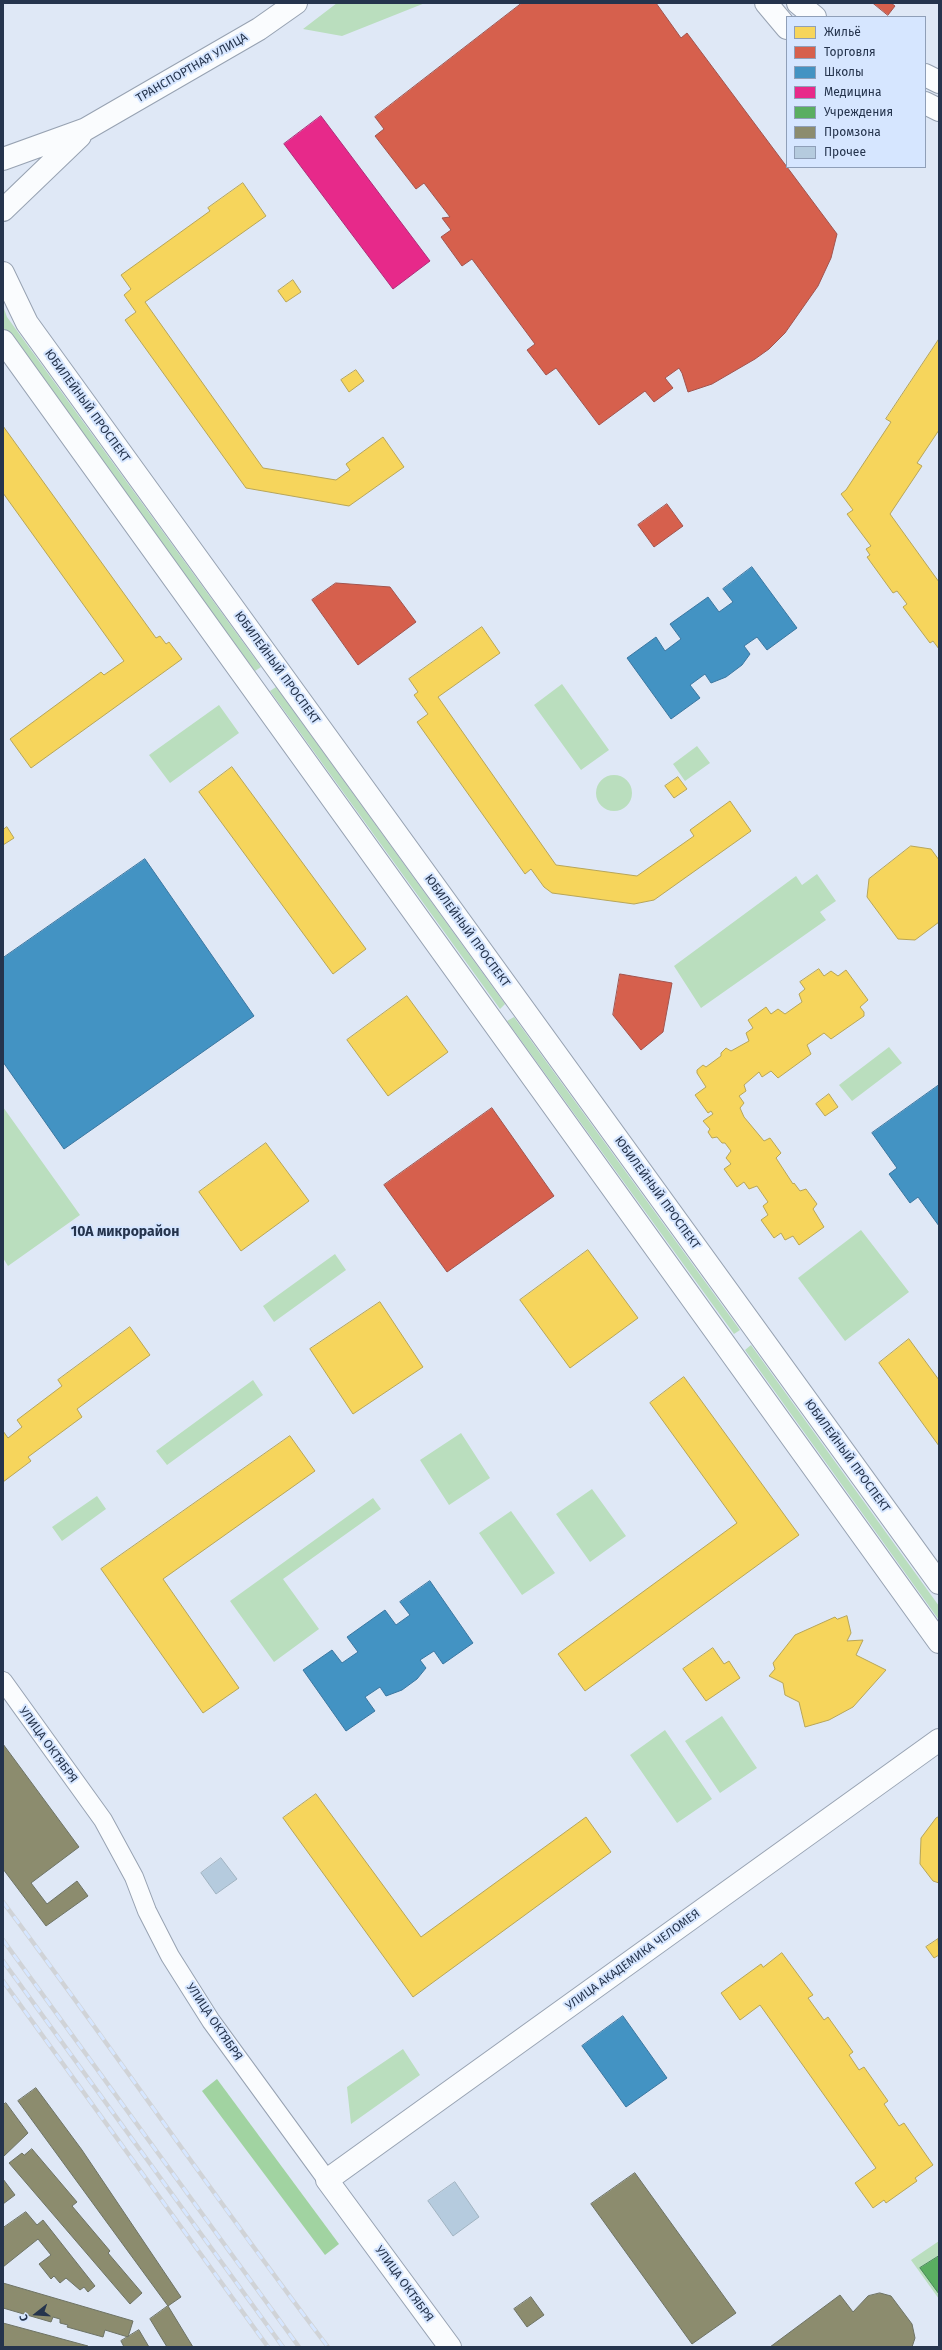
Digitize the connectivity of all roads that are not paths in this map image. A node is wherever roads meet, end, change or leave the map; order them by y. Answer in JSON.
{"nodes":[{"id":1,"x":296,"y":3,"type":"edge"},
{"id":2,"x":766,"y":3,"type":"edge"},
{"id":3,"x":786,"y":27,"type":"edge"},
{"id":4,"x":926,"y":76,"type":"edge"},
{"id":5,"x":939,"y":82,"type":"edge"},
{"id":6,"x":926,"y":104,"type":"edge"},
{"id":7,"x":939,"y":110,"type":"edge"},
{"id":8,"x":86,"y":129,"type":"junction"},
{"id":9,"x":3,"y":159,"type":"edge"},
{"id":10,"x":3,"y":210,"type":"edge"},
{"id":11,"x":3,"y":273,"type":"edge"},
{"id":12,"x":3,"y":341,"type":"edge"},
{"id":13,"x":939,"y":1583,"type":"edge"},
{"id":14,"x":939,"y":1642,"type":"edge"},
{"id":15,"x":3,"y":1681,"type":"edge"},
{"id":16,"x":939,"y":1740,"type":"edge"},
{"id":17,"x":327,"y":2180,"type":"junction"},
{"id":18,"x":450,"y":2347,"type":"edge"}],
"edges":[{"from":1,"to":8,"type":"street","name":"ТРАНСПОРТНАЯ УЛИЦА"},
{"from":2,"to":3,"type":"street"},
{"from":4,"to":5,"type":"street"},
{"from":6,"to":7,"type":"street"},
{"from":8,"to":9,"type":"street","name":"ТРАНСПОРТНАЯ УЛИЦА"},
{"from":8,"to":10,"type":"street","name":"ТРАНСПОРТНАЯ УЛИЦА"},
{"from":11,"to":13,"type":"street","name":"ЮБИЛЕЙНЫЙ ПРОСПЕКТ"},
{"from":12,"to":14,"type":"street"},
{"from":15,"to":17,"type":"street","name":"УЛИЦА ОКТЯБРЯ"},
{"from":16,"to":17,"type":"street","name":"УЛИЦА АКАДЕМИКА ЧЕЛОМЕЯ"},
{"from":17,"to":18,"type":"street","name":"УЛИЦА ОКТЯБРЯ"}]}
